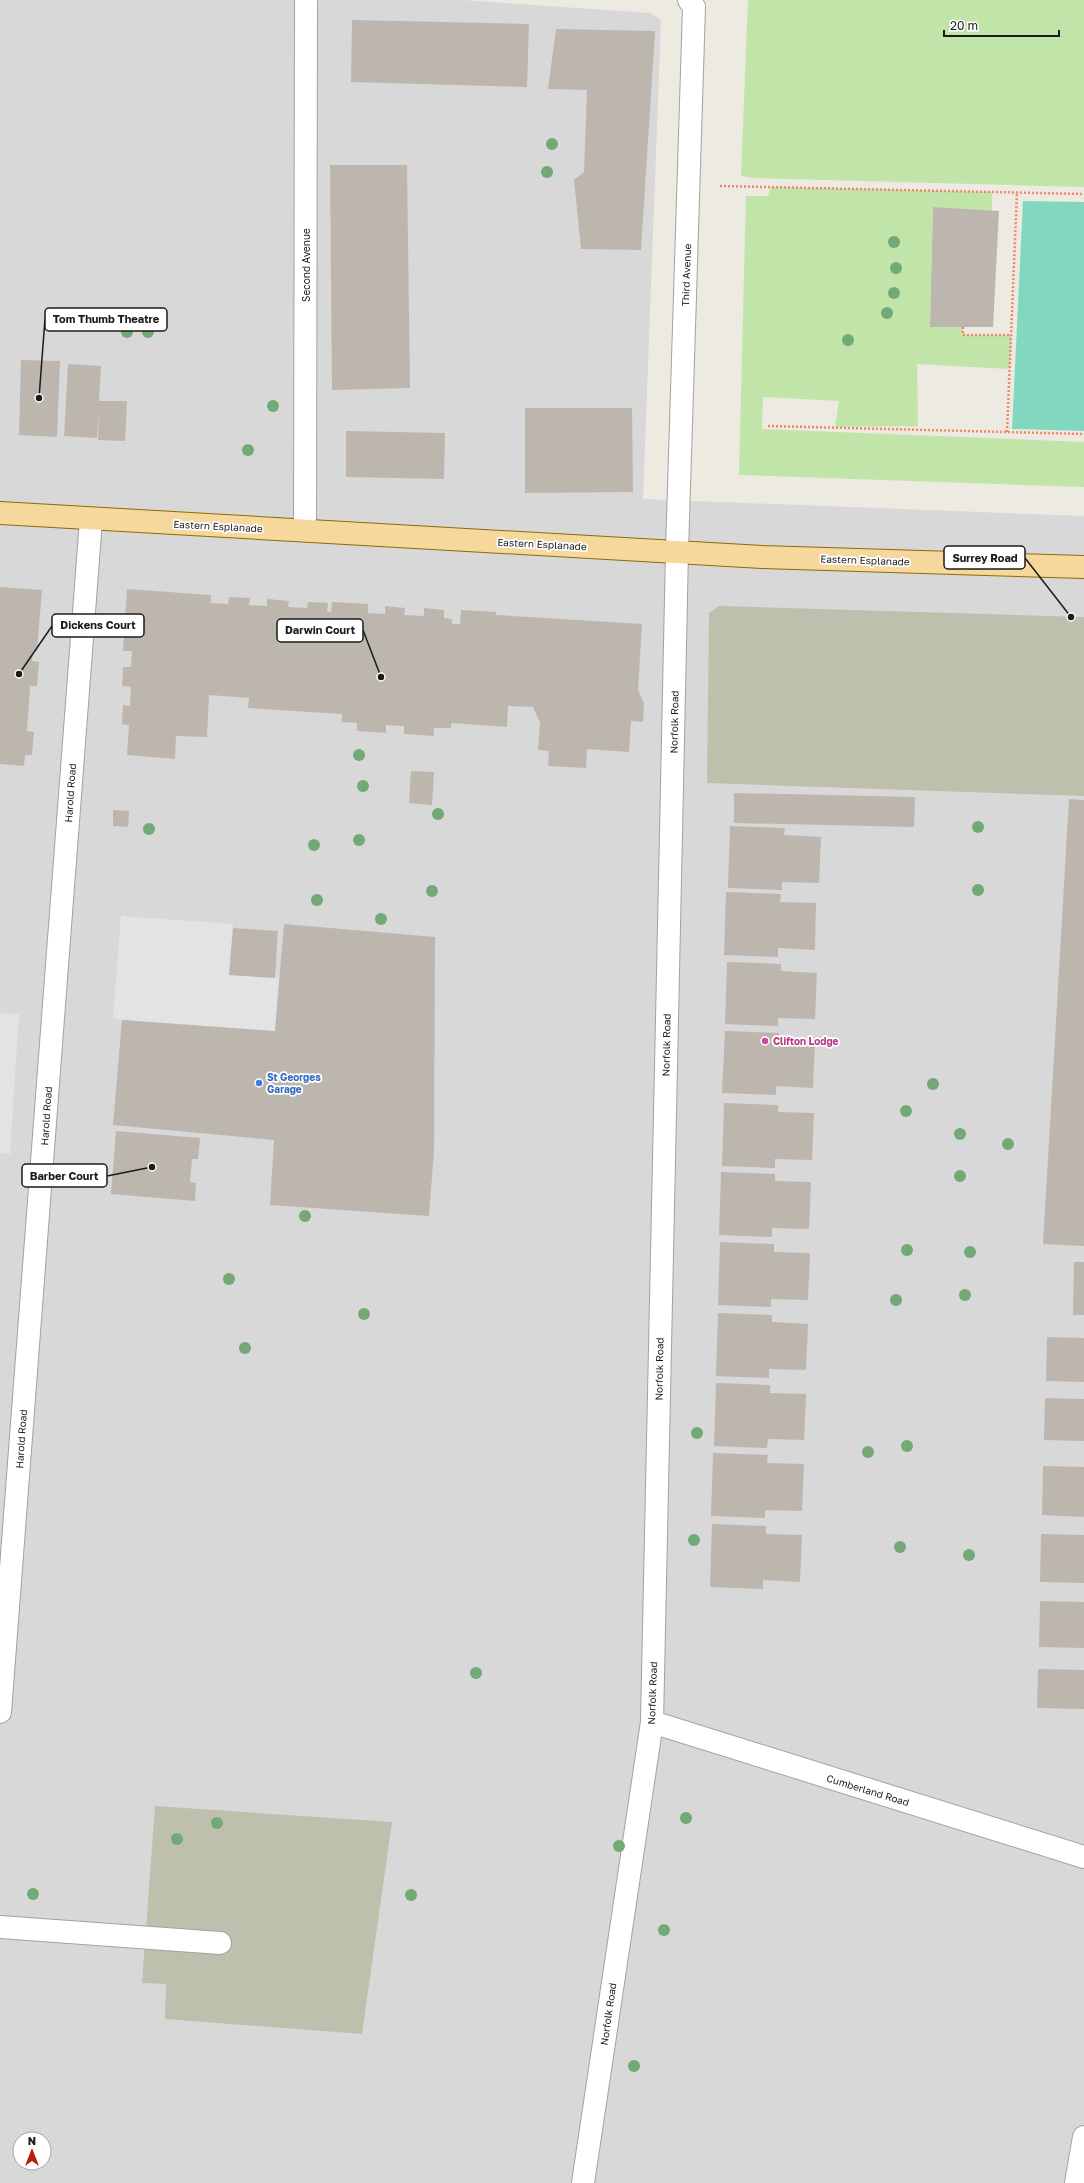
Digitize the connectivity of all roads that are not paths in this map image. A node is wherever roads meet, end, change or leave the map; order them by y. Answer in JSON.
{"nodes":[{"id":1,"x":306,"y":0,"type":"edge"},
{"id":2,"x":688,"y":0,"type":"edge"},
{"id":3,"x":0,"y":513,"type":"edge"},
{"id":4,"x":91,"y":520,"type":"junction"},
{"id":5,"x":305,"y":530,"type":"junction"},
{"id":6,"x":677,"y":551,"type":"junction"},
{"id":7,"x":1084,"y":567,"type":"edge"},
{"id":8,"x":5,"y":1583,"type":"edge"},
{"id":9,"x":0,"y":1712,"type":"edge"},
{"id":10,"x":652,"y":1722,"type":"junction"},
{"id":11,"x":1084,"y":1857,"type":"edge"},
{"id":12,"x":0,"y":1927,"type":"edge"},
{"id":13,"x":220,"y":1943,"type":"dead end"},
{"id":14,"x":1084,"y":2137,"type":"edge"},
{"id":15,"x":583,"y":2183,"type":"edge"},
{"id":16,"x":1076,"y":2183,"type":"edge"}],
"edges":[{"from":1,"to":5,"type":"street","name":"Second Avenue"},
{"from":2,"to":6,"type":"street","name":"Third Avenue"},
{"from":3,"to":4,"type":"main road","name":"Eastern Esplanade"},
{"from":4,"to":5,"type":"main road","name":"Eastern Esplanade"},
{"from":4,"to":8,"type":"street","name":"Harold Road"},
{"from":5,"to":6,"type":"main road","name":"Eastern Esplanade"},
{"from":6,"to":7,"type":"main road","name":"Eastern Esplanade"},
{"from":6,"to":10,"type":"street","name":"Norfolk Road"},
{"from":8,"to":9,"type":"street","name":"Harold Road"},
{"from":10,"to":11,"type":"street","name":"Cumberland Road"},
{"from":10,"to":15,"type":"street","name":"Norfolk Road"},
{"from":12,"to":13,"type":"street"},
{"from":14,"to":16,"type":"street"}]}
